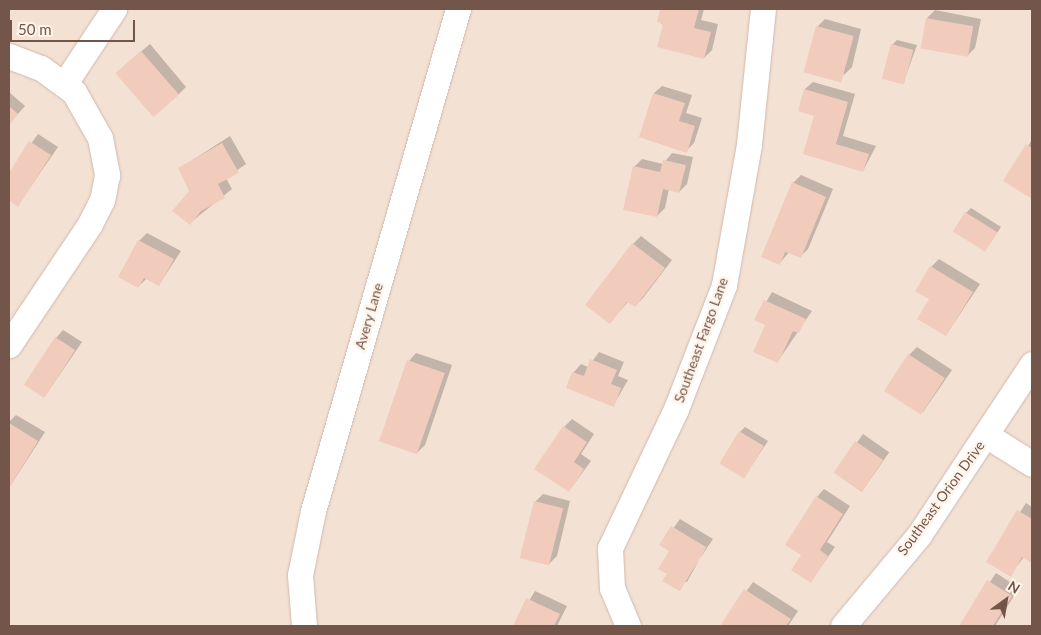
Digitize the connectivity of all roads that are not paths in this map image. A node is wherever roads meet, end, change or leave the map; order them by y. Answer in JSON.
{"nodes":[{"id":1,"x":114,"y":9,"type":"edge"},
{"id":2,"x":458,"y":9,"type":"edge"},
{"id":3,"x":763,"y":9,"type":"edge"},
{"id":4,"x":9,"y":56,"type":"edge"},
{"id":5,"x":65,"y":83,"type":"junction"},
{"id":6,"x":9,"y":346,"type":"edge"},
{"id":7,"x":1032,"y":364,"type":"edge"},
{"id":8,"x":986,"y":435,"type":"junction"},
{"id":9,"x":1032,"y":464,"type":"edge"},
{"id":10,"x":304,"y":626,"type":"edge"},
{"id":11,"x":628,"y":626,"type":"edge"},
{"id":12,"x":843,"y":626,"type":"edge"}],
"edges":[{"from":1,"to":5,"type":"street"},
{"from":2,"to":10,"type":"street","name":"Avery Lane"},
{"from":3,"to":11,"type":"street","name":"Southeast Fargo Lane"},
{"from":4,"to":5,"type":"street"},
{"from":5,"to":6,"type":"street"},
{"from":7,"to":8,"type":"street","name":"Southeast Orion Drive"},
{"from":8,"to":9,"type":"street"},
{"from":8,"to":12,"type":"street","name":"Southeast Orion Drive"}]}
